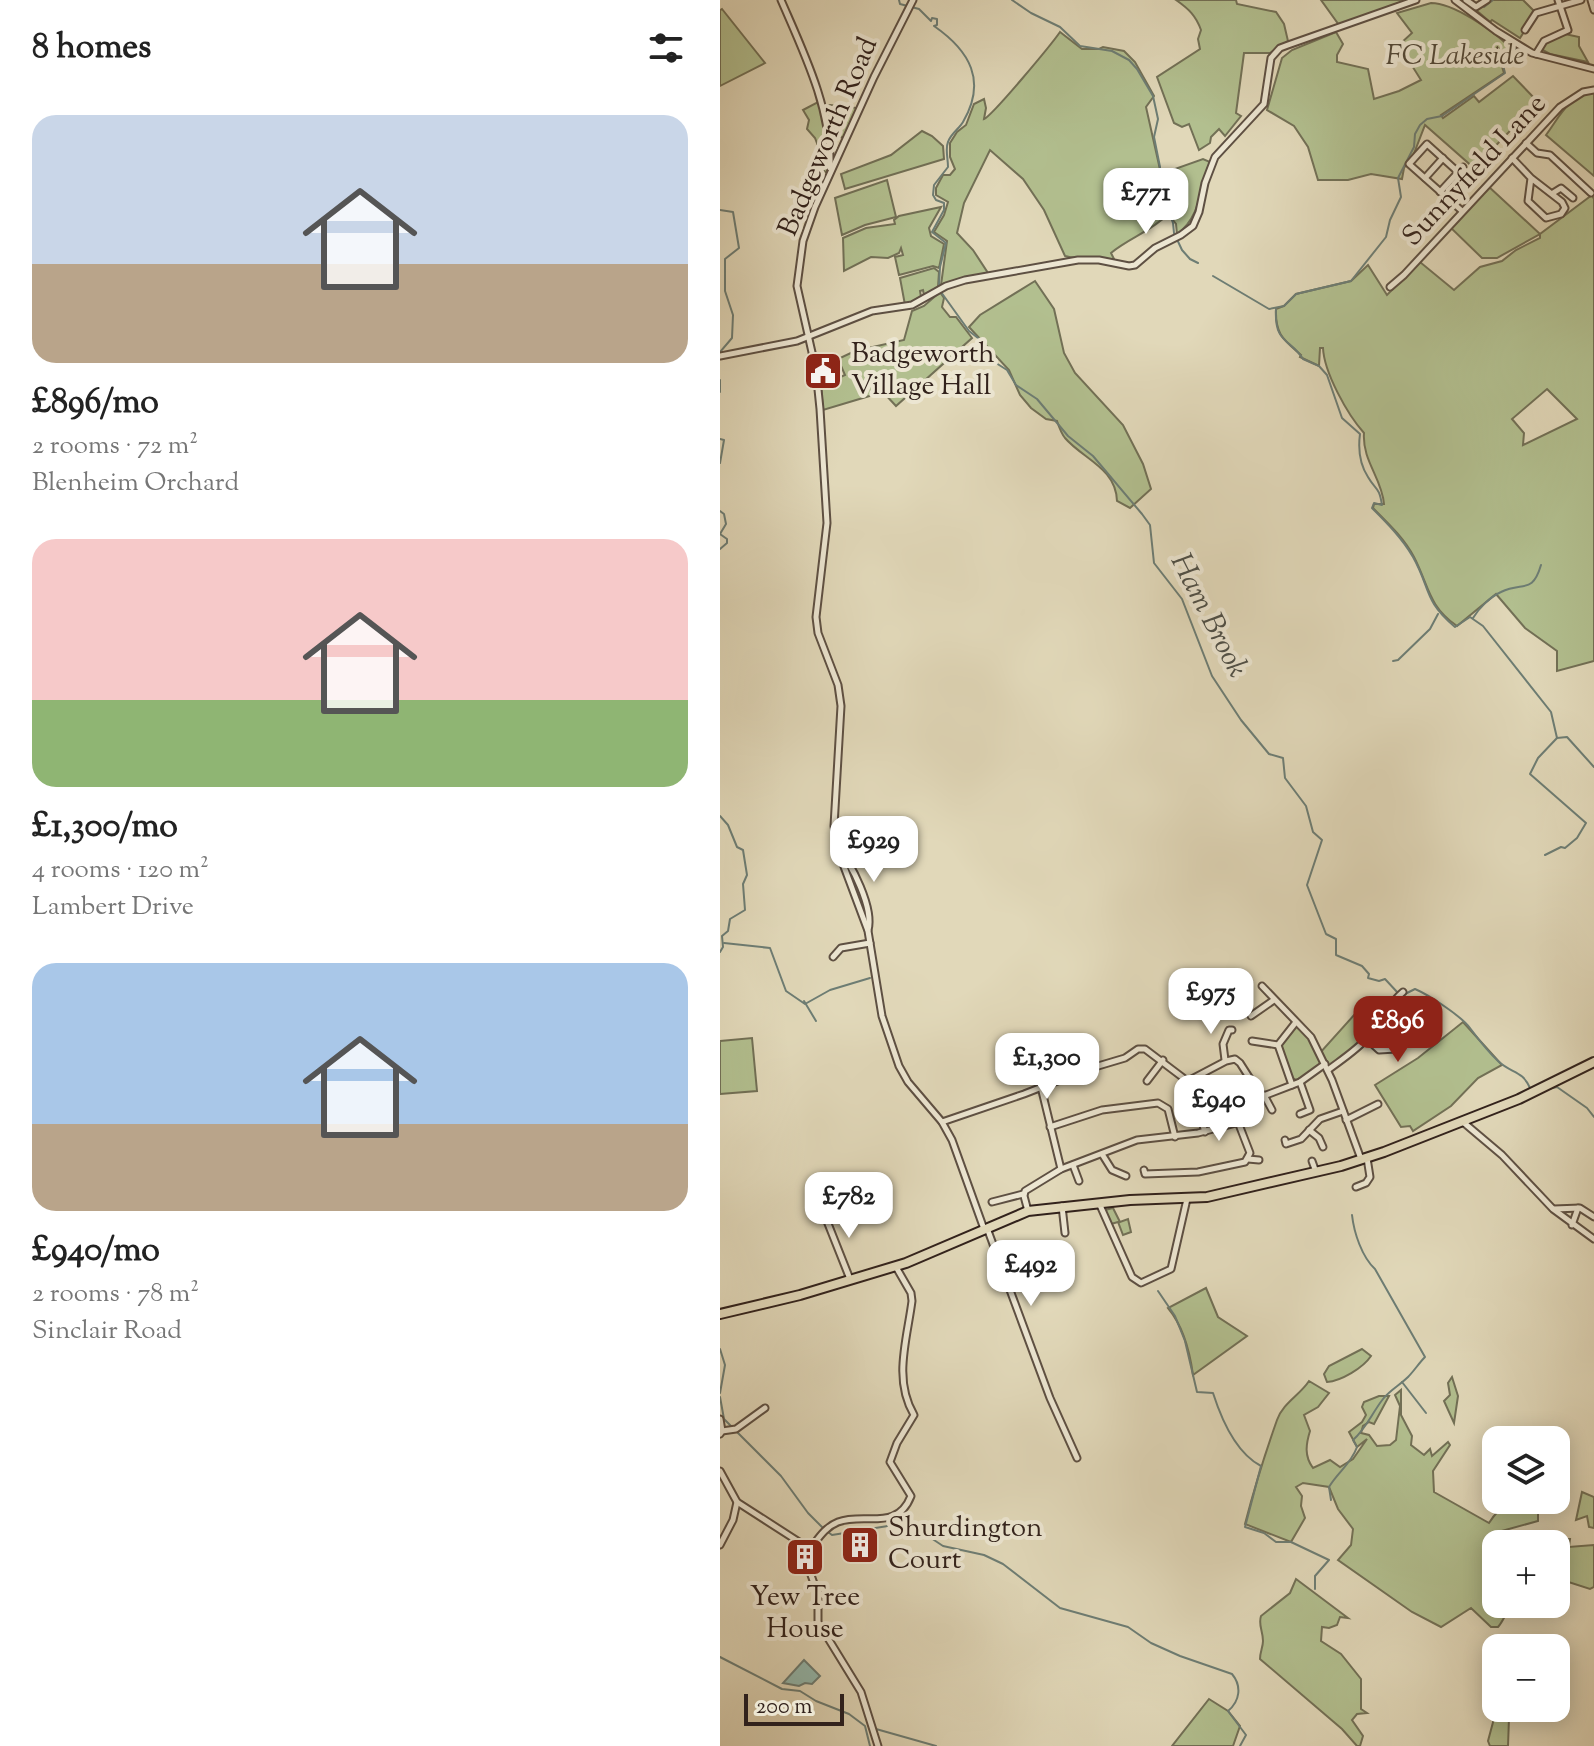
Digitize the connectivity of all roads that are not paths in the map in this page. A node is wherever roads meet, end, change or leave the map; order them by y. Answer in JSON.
{"nodes":[{"id":1,"x":781,"y":0,"type":"edge"},
{"id":2,"x":913,"y":0,"type":"edge"},
{"id":3,"x":1413,"y":0,"type":"edge"},
{"id":4,"x":1455,"y":0,"type":"edge"},
{"id":5,"x":1466,"y":0,"type":"edge"},
{"id":6,"x":1487,"y":0,"type":"edge"},
{"id":7,"x":1558,"y":0,"type":"edge"},
{"id":8,"x":1581,"y":0,"type":"edge"},
{"id":9,"x":1591,"y":0,"type":"edge"},
{"id":10,"x":1561,"y":7,"type":"junction"},
{"id":11,"x":1594,"y":10,"type":"edge"},
{"id":12,"x":1525,"y":30,"type":"dead end"},
{"id":13,"x":1536,"y":54,"type":"junction"},
{"id":14,"x":1594,"y":69,"type":"edge"},
{"id":15,"x":1594,"y":90,"type":"edge"},
{"id":16,"x":829,"y":139,"type":"junction"},
{"id":17,"x":1526,"y":143,"type":"junction"},
{"id":18,"x":843,"y":146,"type":"junction"},
{"id":19,"x":831,"y":155,"type":"junction"},
{"id":20,"x":838,"y":156,"type":"junction"},
{"id":21,"x":1443,"y":158,"type":"junction"},
{"id":22,"x":1512,"y":158,"type":"junction"},
{"id":23,"x":830,"y":173,"type":"junction"},
{"id":24,"x":1425,"y":178,"type":"junction"},
{"id":25,"x":1531,"y":178,"type":"junction"},
{"id":26,"x":1440,"y":192,"type":"junction"},
{"id":27,"x":1553,"y":193,"type":"junction"},
{"id":28,"x":1591,"y":193,"type":"dead end"},
{"id":29,"x":1573,"y":198,"type":"dead end"},
{"id":30,"x":1462,"y":211,"type":"junction"},
{"id":31,"x":1390,"y":287,"type":"dead end"},
{"id":32,"x":809,"y":337,"type":"junction"},
{"id":33,"x":720,"y":356,"type":"edge"},
{"id":34,"x":870,"y":943,"type":"junction"},
{"id":35,"x":833,"y":957,"type":"dead end"},
{"id":36,"x":1262,"y":986,"type":"dead end"},
{"id":37,"x":1403,"y":992,"type":"dead end"},
{"id":38,"x":1274,"y":1000,"type":"junction"},
{"id":39,"x":1251,"y":1016,"type":"dead end"},
{"id":40,"x":1296,"y":1022,"type":"junction"},
{"id":41,"x":1229,"y":1029,"type":"dead end"},
{"id":42,"x":1418,"y":1033,"type":"dead end"},
{"id":43,"x":1367,"y":1039,"type":"junction"},
{"id":44,"x":1252,"y":1041,"type":"dead end"},
{"id":45,"x":1278,"y":1045,"type":"junction"},
{"id":46,"x":1163,"y":1060,"type":"junction"},
{"id":47,"x":1226,"y":1061,"type":"junction"},
{"id":48,"x":1594,"y":1062,"type":"edge"},
{"id":49,"x":1326,"y":1067,"type":"junction"},
{"id":50,"x":1147,"y":1081,"type":"dead end"},
{"id":51,"x":1188,"y":1081,"type":"junction"},
{"id":52,"x":1300,"y":1082,"type":"junction"},
{"id":53,"x":1292,"y":1085,"type":"junction"},
{"id":54,"x":1041,"y":1087,"type":"junction"},
{"id":55,"x":1222,"y":1091,"type":"dead end"},
{"id":56,"x":1262,"y":1096,"type":"junction"},
{"id":57,"x":1248,"y":1102,"type":"junction"},
{"id":58,"x":1197,"y":1104,"type":"junction"},
{"id":59,"x":1378,"y":1104,"type":"dead end"},
{"id":60,"x":1230,"y":1109,"type":"dead end"},
{"id":61,"x":1272,"y":1110,"type":"dead end"},
{"id":62,"x":1343,"y":1111,"type":"junction"},
{"id":63,"x":1300,"y":1114,"type":"dead end"},
{"id":64,"x":1240,"y":1119,"type":"junction"},
{"id":65,"x":1346,"y":1120,"type":"junction"},
{"id":66,"x":1462,"y":1121,"type":"junction"},
{"id":67,"x":942,"y":1122,"type":"junction"},
{"id":68,"x":1050,"y":1127,"type":"junction"},
{"id":69,"x":1309,"y":1130,"type":"junction"},
{"id":70,"x":1205,"y":1132,"type":"junction"},
{"id":71,"x":1175,"y":1137,"type":"junction"},
{"id":72,"x":1286,"y":1144,"type":"dead end"},
{"id":73,"x":1323,"y":1147,"type":"dead end"},
{"id":74,"x":1102,"y":1154,"type":"junction"},
{"id":75,"x":1248,"y":1159,"type":"junction"},
{"id":76,"x":1365,"y":1159,"type":"junction"},
{"id":77,"x":1259,"y":1160,"type":"dead end"},
{"id":78,"x":1312,"y":1161,"type":"dead end"},
{"id":79,"x":1073,"y":1165,"type":"junction"},
{"id":80,"x":1061,"y":1169,"type":"junction"},
{"id":81,"x":1316,"y":1173,"type":"junction"},
{"id":82,"x":1145,"y":1174,"type":"dead end"},
{"id":83,"x":1126,"y":1176,"type":"dead end"},
{"id":84,"x":1079,"y":1181,"type":"dead end"},
{"id":85,"x":1356,"y":1187,"type":"dead end"},
{"id":86,"x":1024,"y":1194,"type":"junction"},
{"id":87,"x":1187,"y":1199,"type":"junction"},
{"id":88,"x":992,"y":1202,"type":"dead end"},
{"id":89,"x":1099,"y":1203,"type":"junction"},
{"id":90,"x":1062,"y":1206,"type":"junction"},
{"id":91,"x":1578,"y":1208,"type":"junction"},
{"id":92,"x":1553,"y":1209,"type":"junction"},
{"id":93,"x":823,"y":1211,"type":"dead end"},
{"id":94,"x":1028,"y":1211,"type":"junction"},
{"id":95,"x":1594,"y":1217,"type":"edge"},
{"id":96,"x":1572,"y":1225,"type":"junction"},
{"id":97,"x":986,"y":1228,"type":"junction"},
{"id":98,"x":1065,"y":1233,"type":"dead end"},
{"id":99,"x":1594,"y":1239,"type":"edge"},
{"id":100,"x":896,"y":1266,"type":"junction"},
{"id":101,"x":850,"y":1280,"type":"junction"},
{"id":102,"x":720,"y":1314,"type":"edge"},
{"id":103,"x":765,"y":1408,"type":"dead end"},
{"id":104,"x":720,"y":1419,"type":"edge"},
{"id":105,"x":721,"y":1433,"type":"edge"},
{"id":106,"x":1077,"y":1458,"type":"dead end"},
{"id":107,"x":720,"y":1471,"type":"edge"},
{"id":108,"x":737,"y":1502,"type":"junction"},
{"id":109,"x":720,"y":1545,"type":"edge"},
{"id":110,"x":810,"y":1549,"type":"junction"},
{"id":111,"x":878,"y":1746,"type":"edge"}],
"edges":[{"from":1,"to":16,"type":"street"},
{"from":2,"to":18,"type":"street","name":"Badgeworth Road"},
{"from":3,"to":32,"type":"street"},
{"from":4,"to":13,"type":"street"},
{"from":5,"to":6,"type":"street"},
{"from":7,"to":10,"type":"street"},
{"from":8,"to":10,"type":"street"},
{"from":9,"to":11,"type":"street"},
{"from":10,"to":12,"type":"street"},
{"from":10,"to":13,"type":"street"},
{"from":13,"to":14,"type":"street"},
{"from":15,"to":17,"type":"street","name":"Sunnyfield Lane"},
{"from":16,"to":18,"type":"street"},
{"from":16,"to":19,"type":"street"},
{"from":17,"to":22,"type":"street","name":"Sunnyfield Lane"},
{"from":17,"to":28,"type":"street"},
{"from":18,"to":20,"type":"street","name":"Badgeworth Road"},
{"from":19,"to":20,"type":"street"},
{"from":19,"to":23,"type":"street"},
{"from":20,"to":23,"type":"street","name":"Badgeworth Road"},
{"from":21,"to":24,"type":"street"},
{"from":21,"to":24,"type":"street"},
{"from":21,"to":26,"type":"street"},
{"from":22,"to":25,"type":"street"},
{"from":22,"to":30,"type":"street","name":"Sunnyfield Lane"},
{"from":23,"to":32,"type":"street","name":"Badgeworth Road"},
{"from":24,"to":26,"type":"street"},
{"from":25,"to":27,"type":"street"},
{"from":25,"to":27,"type":"street"},
{"from":26,"to":30,"type":"street"},
{"from":27,"to":29,"type":"street"},
{"from":30,"to":31,"type":"street","name":"Sunnyfield Lane"},
{"from":32,"to":33,"type":"street"},
{"from":32,"to":34,"type":"street","name":"Badgeworth Road"},
{"from":34,"to":35,"type":"street"},
{"from":34,"to":67,"type":"street"},
{"from":36,"to":38,"type":"street"},
{"from":37,"to":43,"type":"street"},
{"from":38,"to":39,"type":"street"},
{"from":38,"to":40,"type":"street"},
{"from":40,"to":45,"type":"street"},
{"from":40,"to":49,"type":"street"},
{"from":41,"to":47,"type":"street"},
{"from":42,"to":43,"type":"street"},
{"from":43,"to":49,"type":"street"},
{"from":44,"to":45,"type":"street"},
{"from":45,"to":53,"type":"street"},
{"from":46,"to":50,"type":"street"},
{"from":46,"to":51,"type":"street"},
{"from":46,"to":54,"type":"street"},
{"from":47,"to":51,"type":"street"},
{"from":47,"to":56,"type":"street"},
{"from":48,"to":66,"type":"main road"},
{"from":49,"to":52,"type":"street"},
{"from":49,"to":62,"type":"street"},
{"from":51,"to":58,"type":"street"},
{"from":52,"to":53,"type":"street"},
{"from":52,"to":63,"type":"street"},
{"from":53,"to":56,"type":"street"},
{"from":54,"to":67,"type":"street"},
{"from":54,"to":68,"type":"street"},
{"from":55,"to":58,"type":"street"},
{"from":56,"to":57,"type":"street"},
{"from":56,"to":61,"type":"street"},
{"from":57,"to":60,"type":"street"},
{"from":57,"to":64,"type":"street"},
{"from":58,"to":70,"type":"street"},
{"from":59,"to":65,"type":"street"},
{"from":62,"to":65,"type":"street"},
{"from":62,"to":69,"type":"street"},
{"from":64,"to":70,"type":"street"},
{"from":64,"to":75,"type":"street"},
{"from":65,"to":76,"type":"street"},
{"from":66,"to":76,"type":"main road"},
{"from":66,"to":92,"type":"street"},
{"from":67,"to":97,"type":"street"},
{"from":68,"to":71,"type":"street"},
{"from":68,"to":80,"type":"street"},
{"from":69,"to":72,"type":"street"},
{"from":69,"to":73,"type":"street"},
{"from":70,"to":71,"type":"street"},
{"from":71,"to":74,"type":"street"},
{"from":74,"to":79,"type":"street"},
{"from":74,"to":83,"type":"street"},
{"from":75,"to":77,"type":"street"},
{"from":75,"to":82,"type":"street"},
{"from":76,"to":81,"type":"main road"},
{"from":76,"to":85,"type":"street"},
{"from":78,"to":81,"type":"street"},
{"from":79,"to":80,"type":"street"},
{"from":79,"to":84,"type":"street"},
{"from":80,"to":86,"type":"street"},
{"from":81,"to":87,"type":"main road"},
{"from":86,"to":88,"type":"street"},
{"from":86,"to":94,"type":"street"},
{"from":87,"to":89,"type":"main road"},
{"from":87,"to":89,"type":"street"},
{"from":89,"to":90,"type":"main road"},
{"from":90,"to":94,"type":"main road"},
{"from":90,"to":98,"type":"street"},
{"from":91,"to":92,"type":"street"},
{"from":91,"to":95,"type":"street"},
{"from":91,"to":96,"type":"street"},
{"from":92,"to":96,"type":"street"},
{"from":93,"to":101,"type":"street"},
{"from":94,"to":97,"type":"main road"},
{"from":96,"to":99,"type":"street"},
{"from":97,"to":100,"type":"main road"},
{"from":97,"to":106,"type":"street"},
{"from":100,"to":101,"type":"main road"},
{"from":100,"to":110,"type":"street"},
{"from":101,"to":102,"type":"main road"},
{"from":103,"to":105,"type":"street"},
{"from":104,"to":105,"type":"street"},
{"from":107,"to":108,"type":"street"},
{"from":108,"to":109,"type":"street"},
{"from":108,"to":110,"type":"street"},
{"from":110,"to":111,"type":"street"}]}
